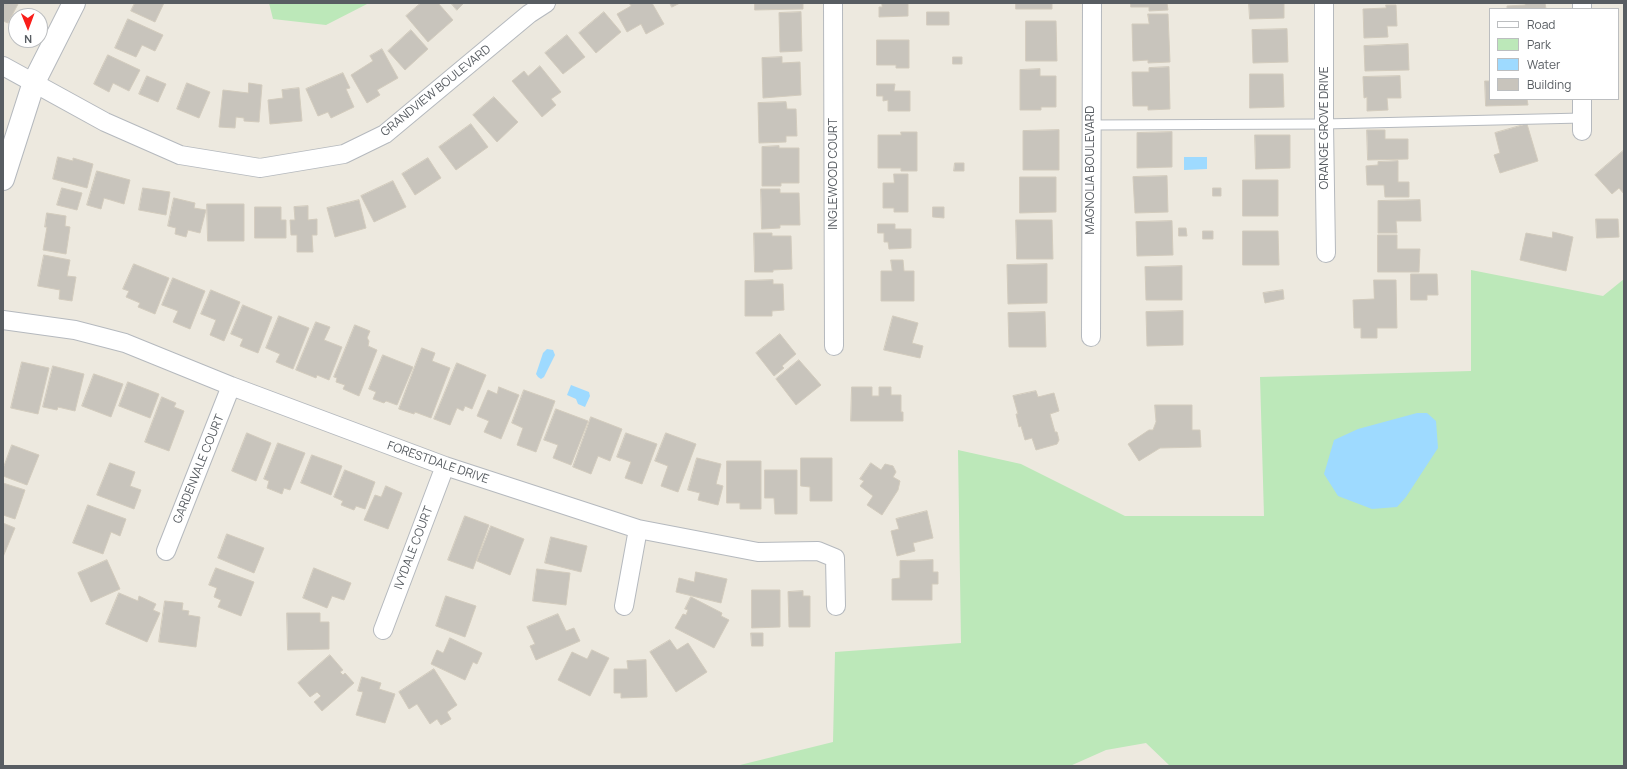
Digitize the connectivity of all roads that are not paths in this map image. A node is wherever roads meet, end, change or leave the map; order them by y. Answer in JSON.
{"nodes":[{"id":1,"x":74,"y":3,"type":"edge"},
{"id":2,"x":546,"y":3,"type":"edge"},
{"id":3,"x":833,"y":3,"type":"edge"},
{"id":4,"x":1092,"y":3,"type":"edge"},
{"id":5,"x":1324,"y":3,"type":"edge"},
{"id":6,"x":3,"y":66,"type":"edge"},
{"id":7,"x":34,"y":82,"type":"junction"},
{"id":8,"x":1582,"y":100,"type":"edge"},
{"id":9,"x":1324,"y":124,"type":"junction"},
{"id":10,"x":1091,"y":125,"type":"junction"},
{"id":11,"x":1582,"y":125,"type":"joint"},
{"id":12,"x":3,"y":179,"type":"edge"},
{"id":13,"x":1326,"y":253,"type":"dead end"},
{"id":14,"x":3,"y":320,"type":"edge"},
{"id":15,"x":1092,"y":337,"type":"dead end"},
{"id":16,"x":834,"y":346,"type":"dead end"},
{"id":17,"x":231,"y":386,"type":"junction"},
{"id":18,"x":445,"y":466,"type":"junction"},
{"id":19,"x":638,"y":529,"type":"junction"},
{"id":20,"x":166,"y":551,"type":"dead end"},
{"id":21,"x":624,"y":606,"type":"dead end"},
{"id":22,"x":836,"y":606,"type":"dead end"},
{"id":23,"x":383,"y":630,"type":"dead end"}],
"edges":[{"from":1,"to":7,"type":"street"},
{"from":2,"to":7,"type":"street","name":"GRANDVIEW BOULEVARD"},
{"from":3,"to":16,"type":"street","name":"INGLEWOOD COURT"},
{"from":4,"to":10,"type":"street","name":"MAGNOLIA BOULEVARD"},
{"from":5,"to":9,"type":"street","name":"ORANGE GROVE DRIVE"},
{"from":6,"to":7,"type":"street","name":"GRANDVIEW BOULEVARD"},
{"from":7,"to":12,"type":"street"},
{"from":8,"to":11,"type":"street"},
{"from":9,"to":10,"type":"lane"},
{"from":9,"to":11,"type":"lane"},
{"from":9,"to":13,"type":"street","name":"ORANGE GROVE DRIVE"},
{"from":10,"to":15,"type":"street","name":"MAGNOLIA BOULEVARD"},
{"from":14,"to":17,"type":"street","name":"FORESTDALE DRIVE"},
{"from":17,"to":18,"type":"street","name":"FORESTDALE DRIVE"},
{"from":17,"to":20,"type":"street","name":"GARDENVALE COURT"},
{"from":18,"to":19,"type":"street","name":"FORESTDALE DRIVE"},
{"from":18,"to":23,"type":"street","name":"IVYDALE COURT"},
{"from":19,"to":21,"type":"street"},
{"from":19,"to":22,"type":"street","name":"FORESTDALE DRIVE"}]}
